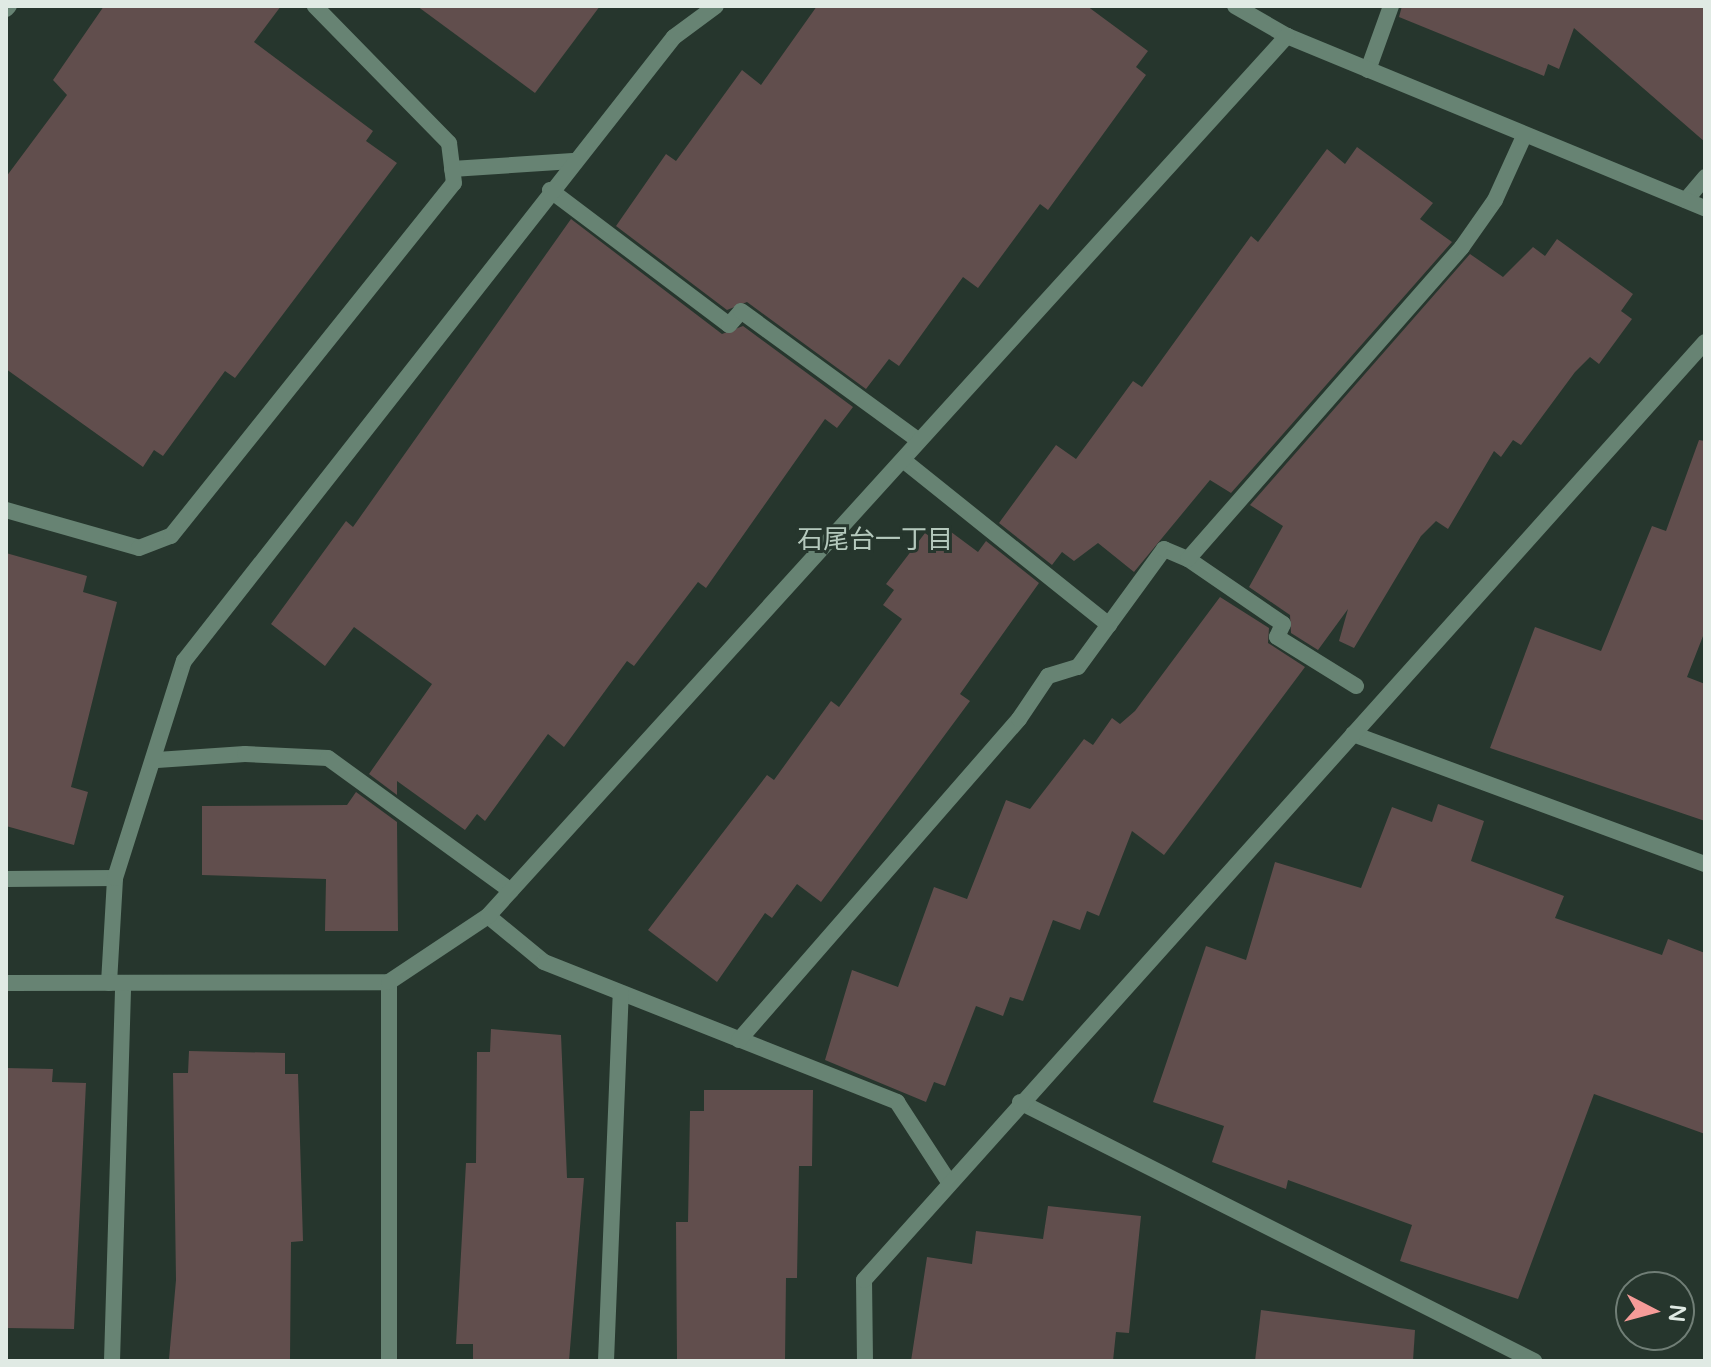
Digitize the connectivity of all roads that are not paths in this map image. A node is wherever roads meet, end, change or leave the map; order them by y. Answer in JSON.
{"nodes":[{"id":1,"x":315,"y":6,"type":"edge"},
{"id":2,"x":716,"y":6,"type":"edge"},
{"id":3,"x":1235,"y":6,"type":"edge"},
{"id":4,"x":1391,"y":6,"type":"edge"},
{"id":5,"x":1287,"y":36,"type":"junction"},
{"id":6,"x":1368,"y":70,"type":"junction"},
{"id":7,"x":1525,"y":134,"type":"junction"},
{"id":8,"x":573,"y":161,"type":"junction"},
{"id":9,"x":452,"y":169,"type":"junction"},
{"id":10,"x":1705,"y":177,"type":"edge"},
{"id":11,"x":550,"y":190,"type":"junction"},
{"id":12,"x":1686,"y":200,"type":"junction"},
{"id":13,"x":1705,"y":208,"type":"edge"},
{"id":14,"x":1705,"y":342,"type":"edge"},
{"id":15,"x":919,"y":441,"type":"junction"},
{"id":16,"x":903,"y":460,"type":"junction"},
{"id":17,"x":6,"y":510,"type":"edge"},
{"id":18,"x":1188,"y":559,"type":"junction"},
{"id":19,"x":1109,"y":625,"type":"junction"},
{"id":20,"x":1356,"y":686,"type":"dead end"},
{"id":21,"x":1353,"y":734,"type":"junction"},
{"id":22,"x":157,"y":760,"type":"junction"},
{"id":23,"x":1705,"y":864,"type":"edge"},
{"id":24,"x":115,"y":878,"type":"junction"},
{"id":25,"x":6,"y":879,"type":"edge"},
{"id":26,"x":511,"y":891,"type":"junction"},
{"id":27,"x":488,"y":916,"type":"junction"},
{"id":28,"x":389,"y":982,"type":"junction"},
{"id":29,"x":6,"y":983,"type":"edge"},
{"id":30,"x":116,"y":983,"type":"junction"},
{"id":31,"x":621,"y":993,"type":"junction"},
{"id":32,"x":739,"y":1040,"type":"junction"},
{"id":33,"x":1020,"y":1102,"type":"junction"},
{"id":34,"x":949,"y":1182,"type":"junction"},
{"id":35,"x":112,"y":1361,"type":"edge"},
{"id":36,"x":389,"y":1361,"type":"edge"},
{"id":37,"x":606,"y":1361,"type":"edge"},
{"id":38,"x":865,"y":1361,"type":"edge"},
{"id":39,"x":1534,"y":1361,"type":"edge"}],
"edges":[{"from":1,"to":9,"type":"street"},
{"from":2,"to":8,"type":"street"},
{"from":3,"to":5,"type":"street"},
{"from":4,"to":6,"type":"street"},
{"from":5,"to":6,"type":"street"},
{"from":5,"to":15,"type":"street"},
{"from":6,"to":7,"type":"street"},
{"from":7,"to":12,"type":"street"},
{"from":7,"to":18,"type":"street"},
{"from":8,"to":9,"type":"street"},
{"from":8,"to":11,"type":"street"},
{"from":9,"to":17,"type":"street"},
{"from":10,"to":12,"type":"street"},
{"from":11,"to":15,"type":"street"},
{"from":11,"to":22,"type":"street"},
{"from":12,"to":13,"type":"street"},
{"from":14,"to":21,"type":"street"},
{"from":15,"to":16,"type":"street"},
{"from":16,"to":19,"type":"street"},
{"from":16,"to":26,"type":"street"},
{"from":18,"to":19,"type":"street"},
{"from":18,"to":20,"type":"street"},
{"from":19,"to":32,"type":"street"},
{"from":21,"to":23,"type":"street"},
{"from":21,"to":33,"type":"street"},
{"from":22,"to":24,"type":"street"},
{"from":22,"to":26,"type":"street"},
{"from":24,"to":25,"type":"street"},
{"from":24,"to":30,"type":"street"},
{"from":26,"to":27,"type":"street"},
{"from":27,"to":28,"type":"street"},
{"from":27,"to":31,"type":"street"},
{"from":28,"to":30,"type":"street"},
{"from":28,"to":36,"type":"street"},
{"from":29,"to":30,"type":"street"},
{"from":30,"to":35,"type":"street"},
{"from":31,"to":32,"type":"street"},
{"from":31,"to":37,"type":"street"},
{"from":32,"to":34,"type":"street"},
{"from":33,"to":34,"type":"street"},
{"from":33,"to":39,"type":"street"},
{"from":34,"to":38,"type":"street"}]}
